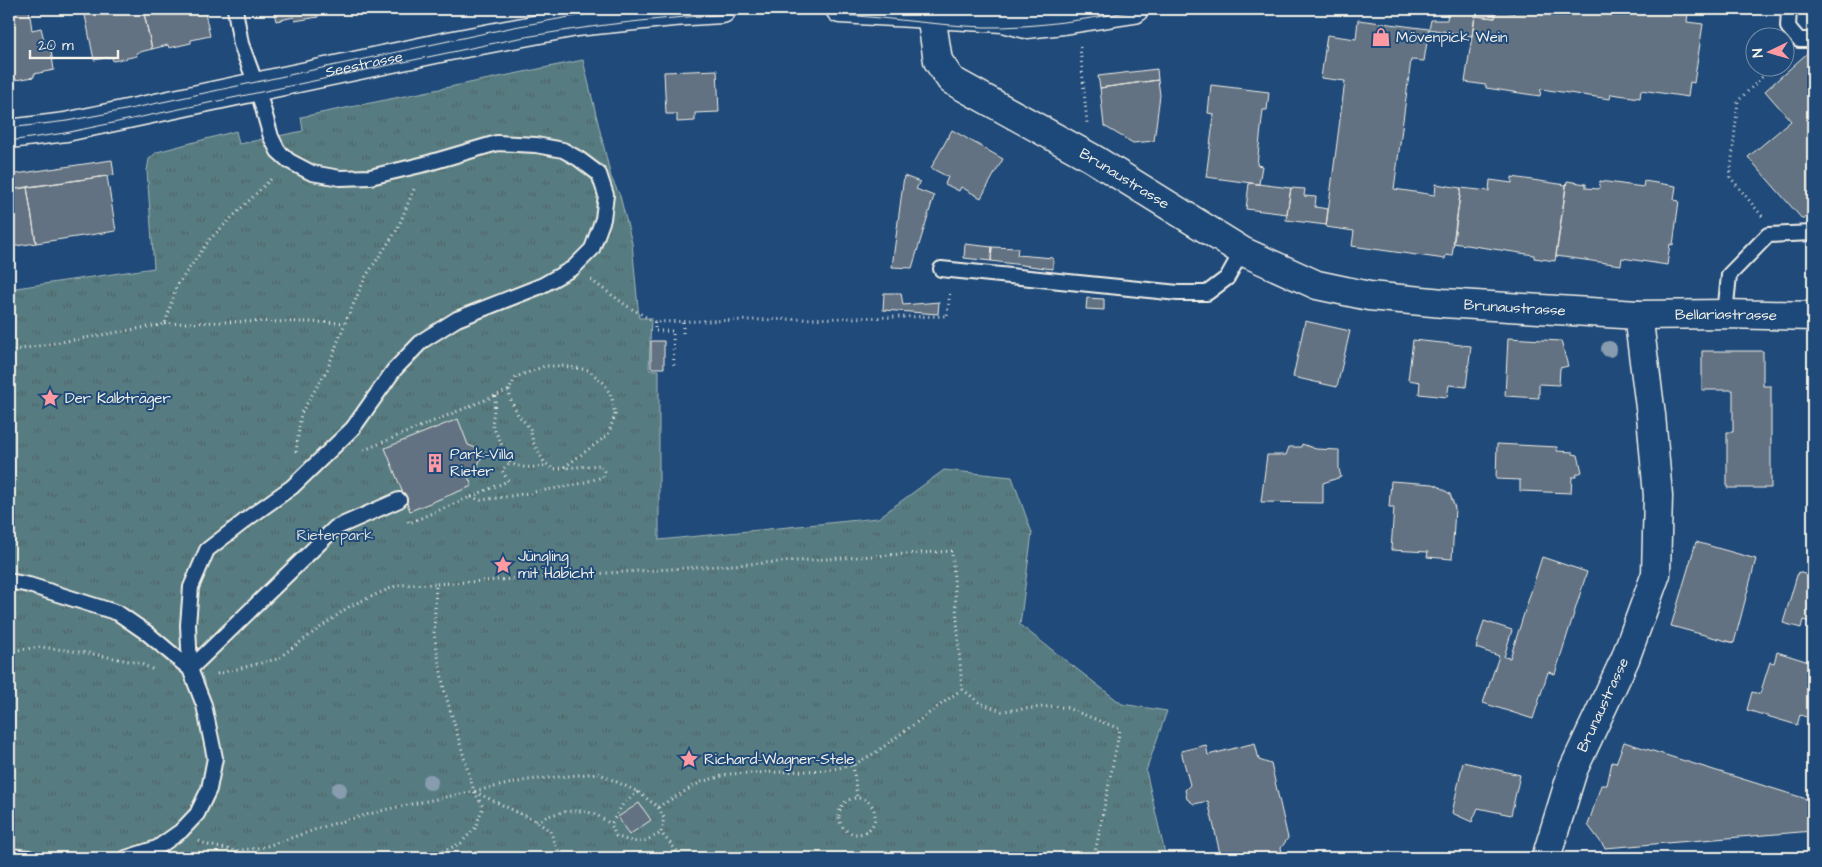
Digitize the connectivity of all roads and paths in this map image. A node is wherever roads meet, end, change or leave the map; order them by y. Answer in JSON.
{"nodes":[{"id":1,"x":235,"y":9,"type":"edge"},
{"id":2,"x":722,"y":9,"type":"edge"},
{"id":3,"x":840,"y":9,"type":"edge"},
{"id":4,"x":1134,"y":9,"type":"edge"},
{"id":5,"x":1789,"y":9,"type":"edge"},
{"id":6,"x":1013,"y":13,"type":"edge"},
{"id":7,"x":930,"y":15,"type":"junction"},
{"id":8,"x":1813,"y":40,"type":"edge"},
{"id":9,"x":1079,"y":44,"type":"dead end"},
{"id":10,"x":1761,"y":78,"type":"edge"},
{"id":11,"x":257,"y":87,"type":"junction"},
{"id":12,"x":1088,"y":132,"type":"dead end"},
{"id":13,"x":9,"y":134,"type":"edge"},
{"id":14,"x":289,"y":161,"type":"junction"},
{"id":15,"x":425,"y":164,"type":"junction"},
{"id":16,"x":1813,"y":233,"type":"edge"},
{"id":17,"x":1778,"y":234,"type":"junction"},
{"id":18,"x":1242,"y":251,"type":"junction"},
{"id":19,"x":573,"y":268,"type":"junction"},
{"id":20,"x":941,"y":269,"type":"joint"},
{"id":21,"x":1724,"y":314,"type":"junction"},
{"id":22,"x":1638,"y":315,"type":"junction"},
{"id":23,"x":1813,"y":316,"type":"edge"},
{"id":24,"x":655,"y":322,"type":"junction"},
{"id":25,"x":683,"y":322,"type":"junction"},
{"id":26,"x":345,"y":323,"type":"junction"},
{"id":27,"x":165,"y":324,"type":"junction"},
{"id":28,"x":683,"y":336,"type":"dead end"},
{"id":29,"x":9,"y":351,"type":"edge"},
{"id":30,"x":674,"y":368,"type":"dead end"},
{"id":31,"x":509,"y":390,"type":"junction"},
{"id":32,"x":496,"y":395,"type":"junction"},
{"id":33,"x":356,"y":453,"type":"dead end"},
{"id":34,"x":510,"y":463,"type":"junction"},
{"id":35,"x":548,"y":465,"type":"junction"},
{"id":36,"x":563,"y":468,"type":"junction"},
{"id":37,"x":292,"y":487,"type":"junction"},
{"id":38,"x":471,"y":497,"type":"junction"},
{"id":39,"x":399,"y":500,"type":"joint"},
{"id":40,"x":9,"y":581,"type":"edge"},
{"id":41,"x":436,"y":584,"type":"junction"},
{"id":42,"x":9,"y":652,"type":"edge"},
{"id":43,"x":190,"y":669,"type":"junction"},
{"id":44,"x":962,"y":689,"type":"junction"},
{"id":45,"x":853,"y":764,"type":"junction"},
{"id":46,"x":474,"y":791,"type":"junction"},
{"id":47,"x":638,"y":792,"type":"junction"},
{"id":48,"x":856,"y":797,"type":"junction"},
{"id":49,"x":658,"y":807,"type":"junction"},
{"id":50,"x":536,"y":821,"type":"junction"},
{"id":51,"x":610,"y":824,"type":"junction"},
{"id":52,"x":181,"y":831,"type":"junction"},
{"id":53,"x":661,"y":833,"type":"junction"},
{"id":54,"x":235,"y":851,"type":"junction"},
{"id":55,"x":9,"y":856,"type":"edge"},
{"id":56,"x":29,"y":858,"type":"edge"},
{"id":57,"x":126,"y":858,"type":"edge"},
{"id":58,"x":234,"y":858,"type":"edge"},
{"id":59,"x":429,"y":858,"type":"edge"},
{"id":60,"x":560,"y":858,"type":"edge"},
{"id":61,"x":683,"y":858,"type":"edge"},
{"id":62,"x":1094,"y":858,"type":"edge"},
{"id":63,"x":1546,"y":858,"type":"edge"}],
"edges":[{"from":1,"to":11,"type":"lane"},
{"from":2,"to":11,"type":"street","name":"Seestrasse"},
{"from":3,"to":7,"type":"street"},
{"from":4,"to":6,"type":"street"},
{"from":5,"to":8,"type":"lane"},
{"from":6,"to":7,"type":"street"},
{"from":7,"to":18,"type":"street","name":"Brunaustrasse"},
{"from":9,"to":12,"type":"path"},
{"from":10,"to":17,"type":"path"},
{"from":11,"to":13,"type":"street","name":"Seestrasse"},
{"from":11,"to":14,"type":"lane"},
{"from":14,"to":15,"type":"lane"},
{"from":14,"to":27,"type":"path"},
{"from":15,"to":19,"type":"lane"},
{"from":15,"to":26,"type":"path"},
{"from":16,"to":17,"type":"lane"},
{"from":17,"to":21,"type":"lane"},
{"from":18,"to":20,"type":"lane"},
{"from":18,"to":22,"type":"street","name":"Brunaustrasse"},
{"from":19,"to":24,"type":"path"},
{"from":19,"to":37,"type":"lane"},
{"from":20,"to":25,"type":"path"},
{"from":21,"to":22,"type":"street","name":"Bellariastrasse"},
{"from":21,"to":23,"type":"street","name":"Bellariastrasse"},
{"from":22,"to":63,"type":"street","name":"Brunaustrasse"},
{"from":24,"to":25,"type":"path"},
{"from":24,"to":30,"type":"path"},
{"from":25,"to":28,"type":"path"},
{"from":26,"to":27,"type":"path"},
{"from":26,"to":37,"type":"path"},
{"from":27,"to":29,"type":"path"},
{"from":31,"to":32,"type":"path"},
{"from":31,"to":35,"type":"path"},
{"from":31,"to":36,"type":"path"},
{"from":32,"to":33,"type":"path"},
{"from":32,"to":34,"type":"path"},
{"from":34,"to":35,"type":"path"},
{"from":34,"to":38,"type":"path"},
{"from":35,"to":36,"type":"path"},
{"from":36,"to":38,"type":"path"},
{"from":37,"to":43,"type":"lane"},
{"from":38,"to":39,"type":"path"},
{"from":39,"to":43,"type":"lane"},
{"from":40,"to":43,"type":"lane"},
{"from":41,"to":43,"type":"path"},
{"from":41,"to":44,"type":"path"},
{"from":41,"to":46,"type":"path"},
{"from":42,"to":43,"type":"path"},
{"from":43,"to":52,"type":"lane"},
{"from":44,"to":45,"type":"path"},
{"from":44,"to":62,"type":"path"},
{"from":45,"to":48,"type":"path"},
{"from":45,"to":49,"type":"path"},
{"from":46,"to":47,"type":"path"},
{"from":46,"to":50,"type":"path"},
{"from":46,"to":54,"type":"path"},
{"from":46,"to":59,"type":"path"},
{"from":47,"to":49,"type":"path"},
{"from":47,"to":51,"type":"path"},
{"from":48,"to":48,"type":"path"},
{"from":49,"to":53,"type":"path"},
{"from":50,"to":51,"type":"path"},
{"from":50,"to":60,"type":"path"},
{"from":51,"to":53,"type":"path"},
{"from":52,"to":54,"type":"path"},
{"from":52,"to":57,"type":"lane"},
{"from":53,"to":61,"type":"path"},
{"from":54,"to":58,"type":"path"},
{"from":55,"to":56,"type":"lane"}]}
